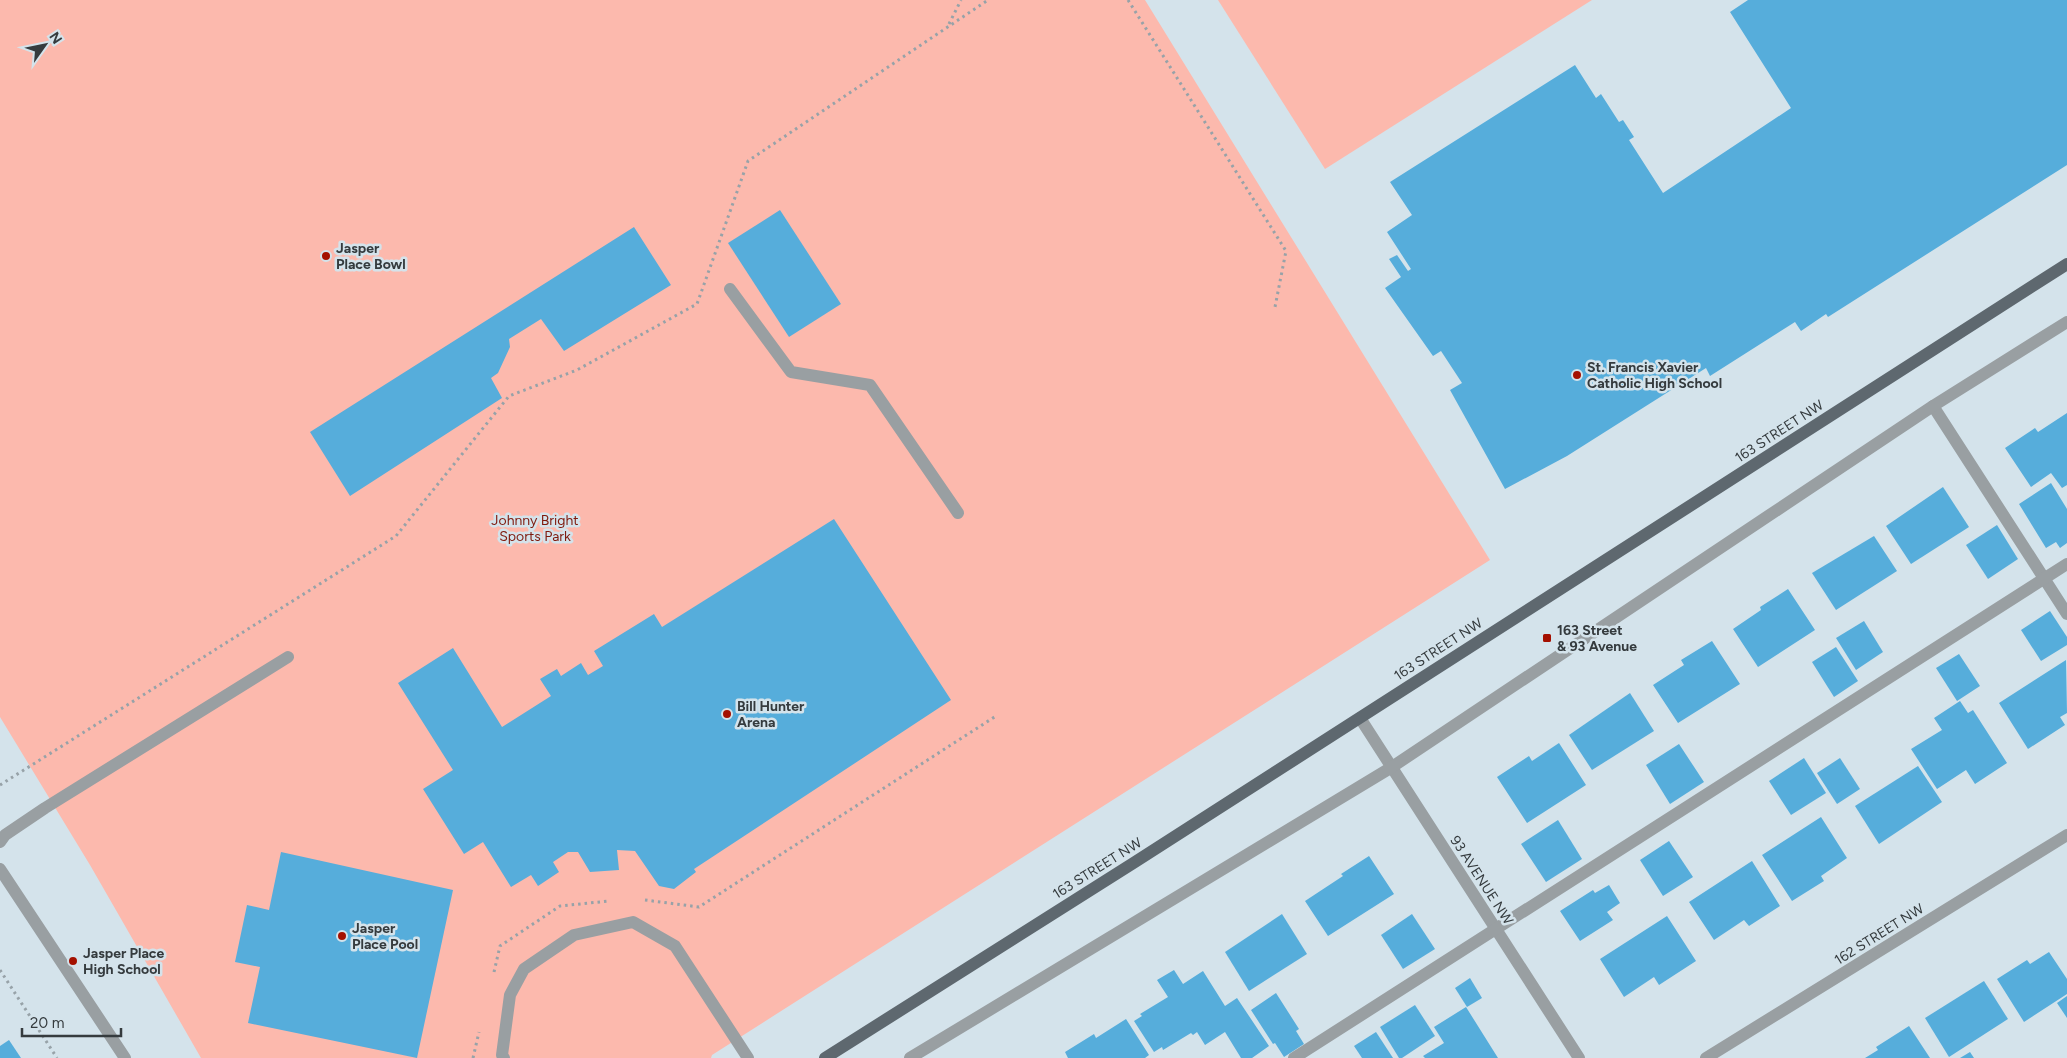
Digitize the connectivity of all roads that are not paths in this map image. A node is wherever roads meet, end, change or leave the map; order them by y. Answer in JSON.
{"nodes":[{"id":1,"x":2067,"y":264,"type":"edge"},
{"id":2,"x":730,"y":289,"type":"dead end"},
{"id":3,"x":2067,"y":322,"type":"edge"},
{"id":4,"x":1934,"y":406,"type":"junction"},
{"id":5,"x":958,"y":512,"type":"dead end"},
{"id":6,"x":2067,"y":564,"type":"edge"},
{"id":7,"x":2044,"y":578,"type":"junction"},
{"id":8,"x":2067,"y":614,"type":"edge"},
{"id":9,"x":288,"y":657,"type":"dead end"},
{"id":10,"x":1360,"y":718,"type":"junction"},
{"id":11,"x":1392,"y":767,"type":"junction"},
{"id":12,"x":2067,"y":835,"type":"edge"},
{"id":13,"x":0,"y":842,"type":"edge"},
{"id":14,"x":0,"y":869,"type":"edge"},
{"id":15,"x":1495,"y":929,"type":"junction"},
{"id":16,"x":125,"y":1058,"type":"edge"},
{"id":17,"x":504,"y":1058,"type":"edge"},
{"id":18,"x":748,"y":1058,"type":"edge"},
{"id":19,"x":825,"y":1058,"type":"edge"},
{"id":20,"x":910,"y":1058,"type":"edge"},
{"id":21,"x":1294,"y":1058,"type":"edge"},
{"id":22,"x":1579,"y":1058,"type":"edge"},
{"id":23,"x":1706,"y":1058,"type":"edge"}],
"edges":[{"from":1,"to":10,"type":"main road","name":"163 STREET NW"},
{"from":2,"to":5,"type":"street"},
{"from":3,"to":4,"type":"street"},
{"from":4,"to":7,"type":"street"},
{"from":4,"to":11,"type":"street"},
{"from":6,"to":7,"type":"street"},
{"from":7,"to":8,"type":"street"},
{"from":7,"to":15,"type":"street"},
{"from":9,"to":13,"type":"street"},
{"from":10,"to":11,"type":"street","name":"93 AVENUE NW"},
{"from":10,"to":19,"type":"main road","name":"163 STREET NW"},
{"from":11,"to":15,"type":"street","name":"93 AVENUE NW"},
{"from":11,"to":20,"type":"street"},
{"from":12,"to":23,"type":"street","name":"162 STREET NW"},
{"from":14,"to":16,"type":"street"},
{"from":15,"to":21,"type":"street"},
{"from":15,"to":22,"type":"street","name":"93 AVENUE NW"},
{"from":17,"to":18,"type":"street"}]}
